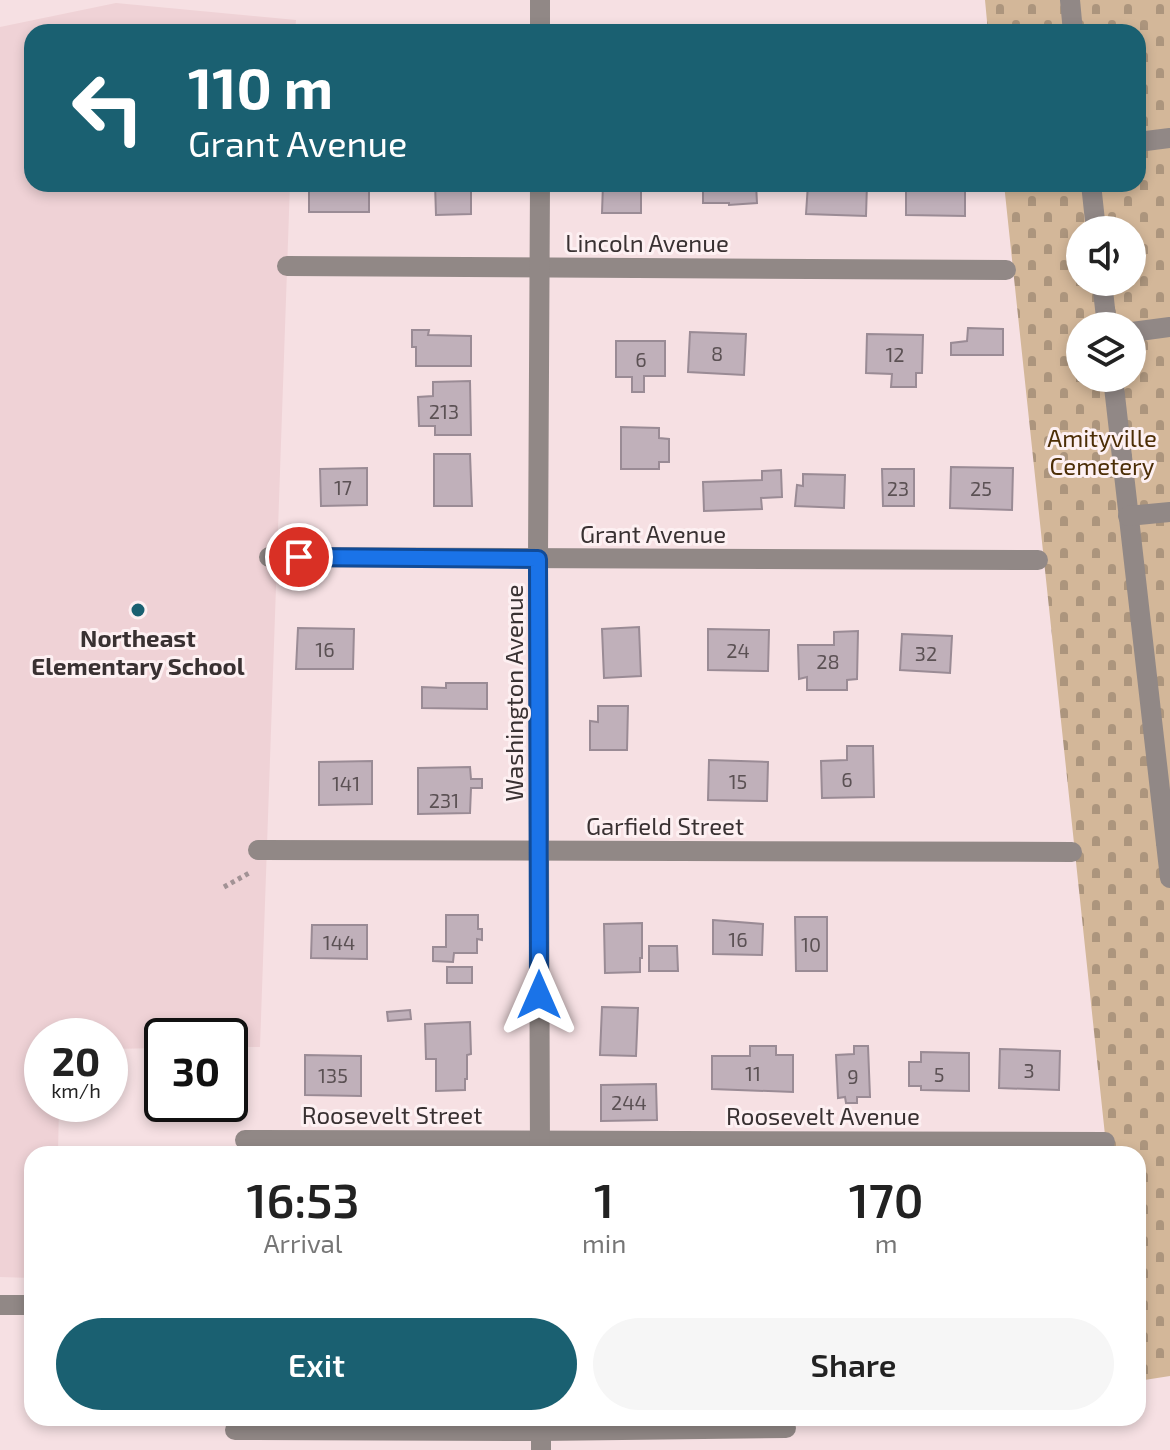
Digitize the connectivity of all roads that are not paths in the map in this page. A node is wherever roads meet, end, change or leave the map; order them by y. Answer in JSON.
{"nodes":[{"id":1,"x":540,"y":0,"type":"edge"},
{"id":2,"x":1070,"y":0,"type":"edge"},
{"id":3,"x":540,"y":24,"type":"edge"},
{"id":4,"x":1072,"y":24,"type":"edge"},
{"id":5,"x":1170,"y":138,"type":"edge"},
{"id":6,"x":1146,"y":141,"type":"edge"},
{"id":7,"x":540,"y":192,"type":"edge"},
{"id":8,"x":1092,"y":192,"type":"edge"},
{"id":9,"x":1094,"y":216,"type":"edge"},
{"id":10,"x":287,"y":266,"type":"dead end"},
{"id":11,"x":540,"y":268,"type":"junction"},
{"id":12,"x":1006,"y":270,"type":"dead end"},
{"id":13,"x":1170,"y":327,"type":"edge"},
{"id":14,"x":1146,"y":330,"type":"edge"},
{"id":15,"x":1115,"y":392,"type":"edge"},
{"id":16,"x":1170,"y":512,"type":"edge"},
{"id":17,"x":1128,"y":516,"type":"junction"},
{"id":18,"x":269,"y":557,"type":"dead end"},
{"id":19,"x":538,"y":559,"type":"junction"},
{"id":20,"x":1038,"y":560,"type":"dead end"},
{"id":21,"x":1160,"y":698,"type":"edge"},
{"id":22,"x":258,"y":850,"type":"dead end"},
{"id":23,"x":539,"y":851,"type":"junction"},
{"id":24,"x":1072,"y":852,"type":"dead end"},
{"id":25,"x":1170,"y":878,"type":"edge"},
{"id":26,"x":245,"y":1140,"type":"dead end"},
{"id":27,"x":1105,"y":1142,"type":"dead end"},
{"id":28,"x":498,"y":1146,"type":"edge"},
{"id":29,"x":540,"y":1146,"type":"edge"},
{"id":30,"x":653,"y":1146,"type":"edge"},
{"id":31,"x":0,"y":1305,"type":"edge"},
{"id":32,"x":24,"y":1305,"type":"edge"},
{"id":33,"x":786,"y":1428,"type":"dead end"},
{"id":34,"x":235,"y":1430,"type":"dead end"},
{"id":35,"x":541,"y":1433,"type":"edge"}],
"edges":[{"from":1,"to":3,"type":"street"},
{"from":2,"to":4,"type":"street"},
{"from":5,"to":6,"type":"street"},
{"from":7,"to":11,"type":"street","name":"Washington Avenue"},
{"from":8,"to":9,"type":"street"},
{"from":10,"to":11,"type":"street","name":"Lincoln Avenue"},
{"from":11,"to":12,"type":"street","name":"Lincoln Avenue"},
{"from":11,"to":19,"type":"street","name":"Washington Avenue"},
{"from":13,"to":14,"type":"street"},
{"from":15,"to":17,"type":"street"},
{"from":16,"to":17,"type":"street"},
{"from":17,"to":21,"type":"street"},
{"from":18,"to":19,"type":"street","name":"Grant Avenue"},
{"from":19,"to":20,"type":"street","name":"Grant Avenue"},
{"from":19,"to":23,"type":"street","name":"Washington Avenue"},
{"from":21,"to":25,"type":"street"},
{"from":22,"to":23,"type":"street","name":"Garfield Street"},
{"from":23,"to":24,"type":"street","name":"Garfield Street"},
{"from":23,"to":29,"type":"street","name":"Washington Avenue"},
{"from":26,"to":28,"type":"street","name":"Roosevelt Street"},
{"from":27,"to":30,"type":"street","name":"Roosevelt Avenue"},
{"from":31,"to":32,"type":"street"},
{"from":33,"to":35,"type":"street"},
{"from":34,"to":35,"type":"street"}]}
